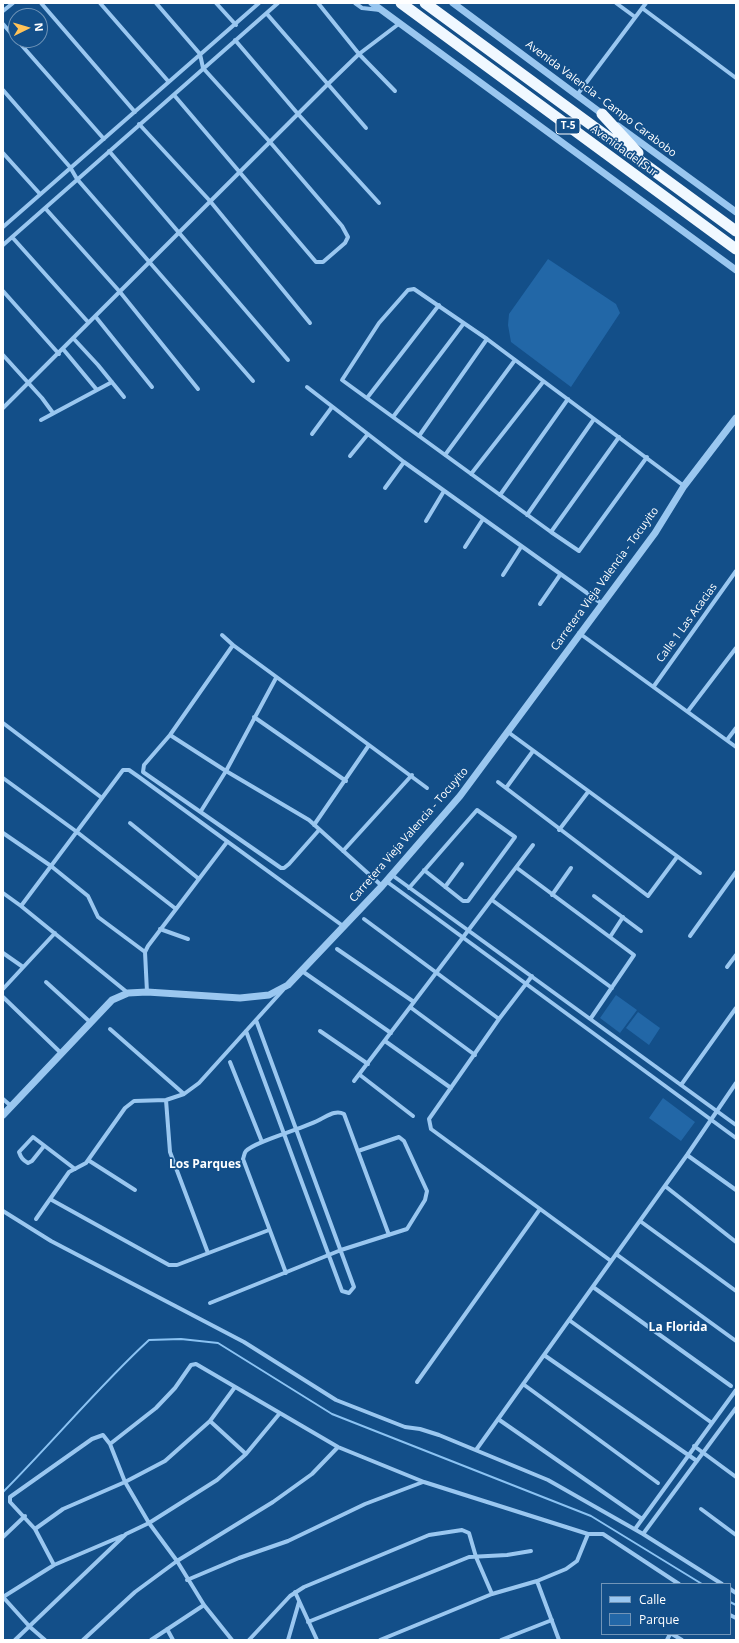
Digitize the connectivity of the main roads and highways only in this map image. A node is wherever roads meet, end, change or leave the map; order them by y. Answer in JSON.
{"nodes":[{"id":1,"x":400,"y":3,"type":"edge"},
{"id":2,"x":425,"y":3,"type":"edge"},
{"id":3,"x":602,"y":114,"type":"road end"},
{"id":4,"x":656,"y":172,"type":"junction"},
{"id":5,"x":736,"y":231,"type":"edge"},
{"id":6,"x":736,"y":250,"type":"edge"}],
"edges":[{"from":1,"to":6,"type":"highway","name":"Avenida del Sur","number":"T-5"},
{"from":2,"to":4,"type":"highway","name":"Avenida del Sur","number":"T-5"},
{"from":3,"to":4,"type":"highway"},
{"from":4,"to":5,"type":"highway","name":"Avenida del Sur","number":"T-5"}]}
